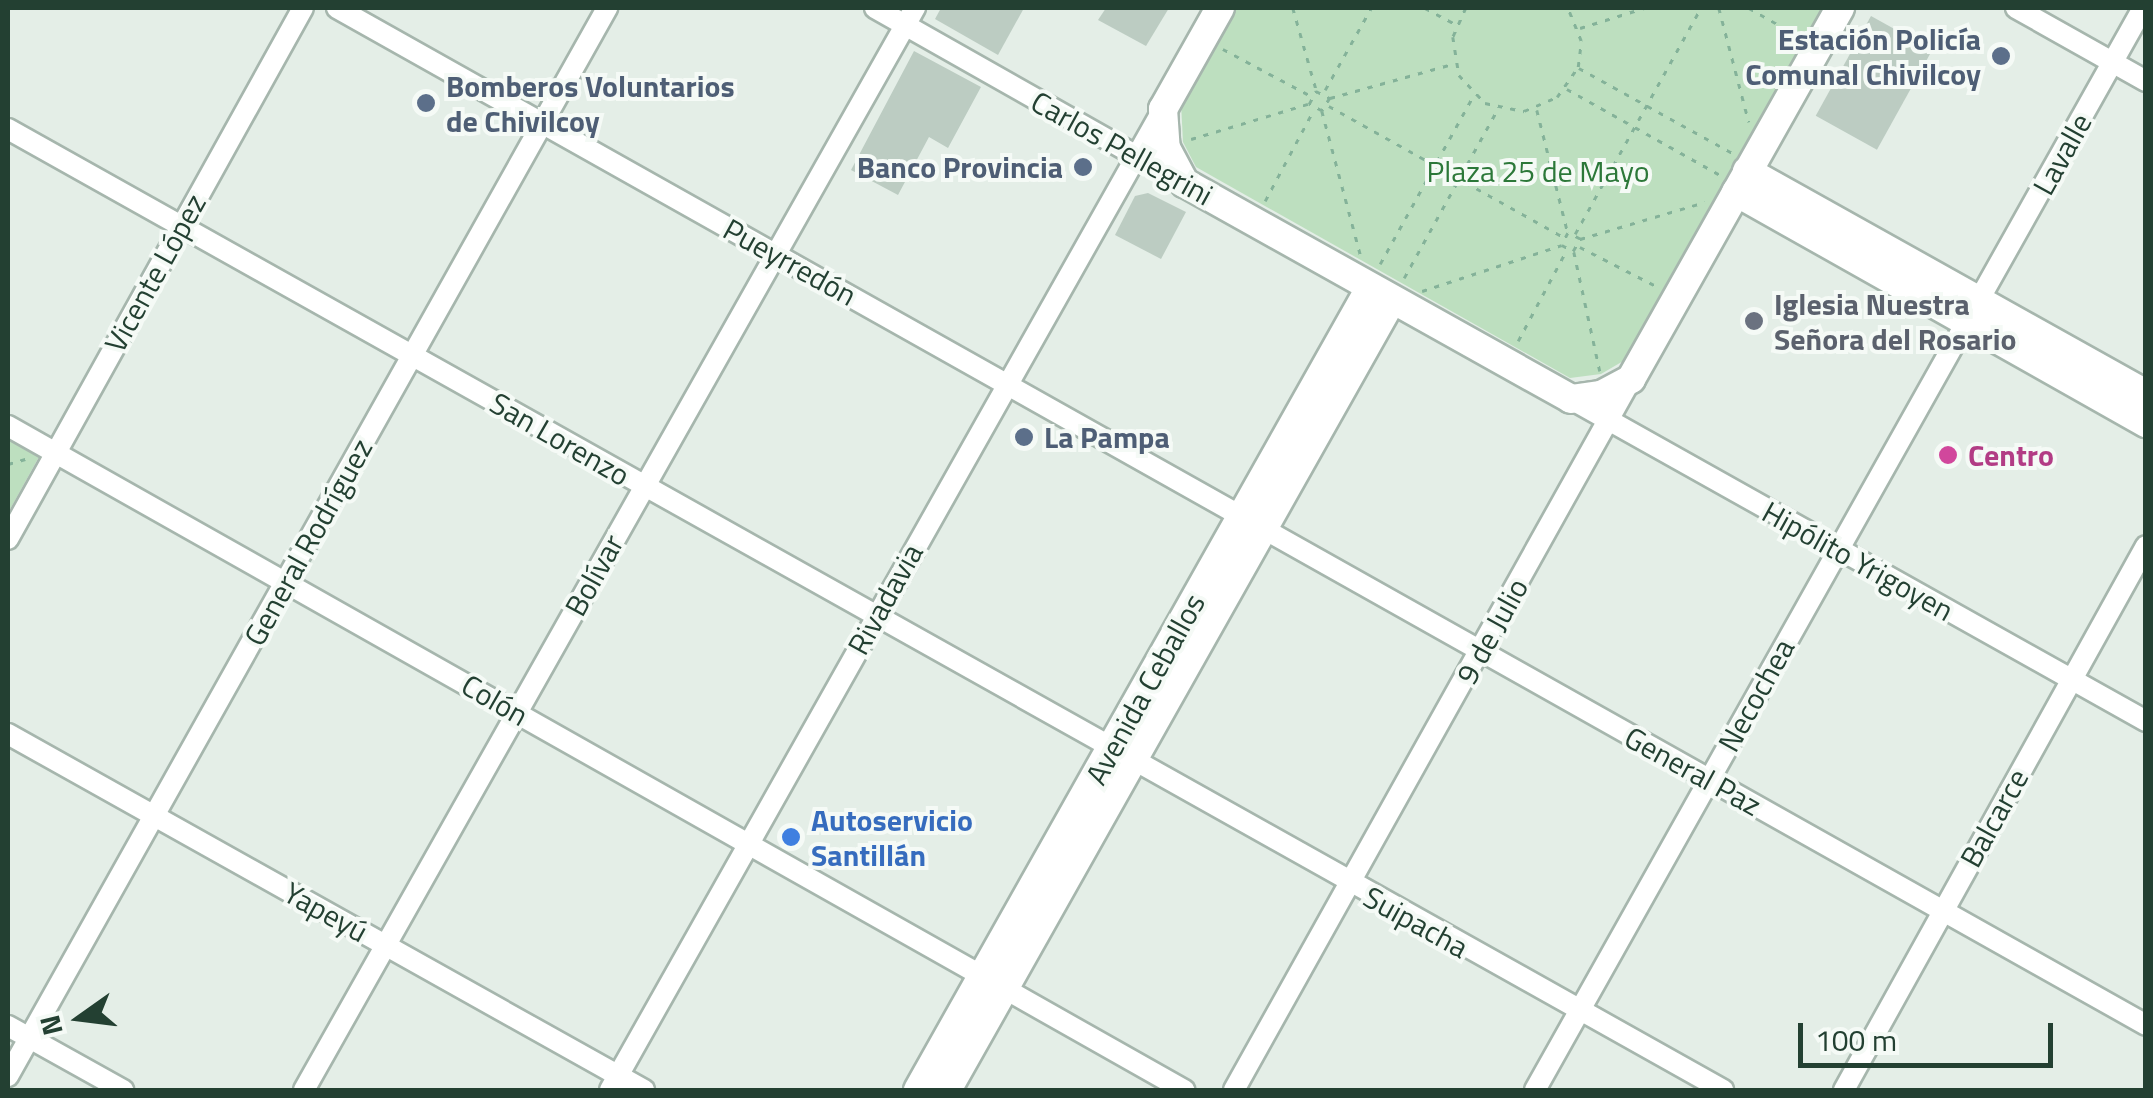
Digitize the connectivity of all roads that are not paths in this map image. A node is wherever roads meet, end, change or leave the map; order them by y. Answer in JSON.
{"nodes":[{"id":1,"x":303,"y":8,"type":"edge"},
{"id":2,"x":337,"y":8,"type":"edge"},
{"id":3,"x":607,"y":8,"type":"edge"},
{"id":4,"x":875,"y":8,"type":"edge"},
{"id":5,"x":1840,"y":8,"type":"edge"},
{"id":6,"x":2016,"y":8,"type":"edge"},
{"id":7,"x":2144,"y":8,"type":"edge"},
{"id":8,"x":910,"y":16,"type":"edge"},
{"id":9,"x":1223,"y":21,"type":"edge"},
{"id":10,"x":2113,"y":62,"type":"junction"},
{"id":11,"x":2146,"y":80,"type":"edge"},
{"id":12,"x":1163,"y":110,"type":"junction"},
{"id":13,"x":544,"y":122,"type":"junction"},
{"id":14,"x":8,"y":129,"type":"edge"},
{"id":15,"x":1137,"y":158,"type":"junction"},
{"id":16,"x":1731,"y":179,"type":"junction"},
{"id":17,"x":1185,"y":183,"type":"junction"},
{"id":18,"x":180,"y":226,"type":"junction"},
{"id":19,"x":775,"y":254,"type":"junction"},
{"id":20,"x":1388,"y":289,"type":"junction"},
{"id":21,"x":1974,"y":312,"type":"junction"},
{"id":22,"x":412,"y":355,"type":"junction"},
{"id":23,"x":1621,"y":372,"type":"junction"},
{"id":24,"x":1007,"y":384,"type":"junction"},
{"id":25,"x":2146,"y":394,"type":"edge"},
{"id":26,"x":1572,"y":399,"type":"junction"},
{"id":27,"x":1610,"y":421,"type":"junction"},
{"id":28,"x":2146,"y":423,"type":"edge"},
{"id":29,"x":8,"y":426,"type":"edge"},
{"id":30,"x":47,"y":455,"type":"junction"},
{"id":31,"x":643,"y":486,"type":"junction"},
{"id":32,"x":1251,"y":524,"type":"junction"},
{"id":33,"x":8,"y":539,"type":"edge"},
{"id":34,"x":2146,"y":546,"type":"edge"},
{"id":35,"x":1838,"y":550,"type":"junction"},
{"id":36,"x":288,"y":581,"type":"junction"},
{"id":37,"x":876,"y":614,"type":"junction"},
{"id":38,"x":1481,"y":650,"type":"junction"},
{"id":39,"x":2070,"y":679,"type":"junction"},
{"id":40,"x":518,"y":712,"type":"junction"},
{"id":41,"x":2146,"y":722,"type":"edge"},
{"id":42,"x":8,"y":734,"type":"edge"},
{"id":43,"x":1121,"y":756,"type":"junction"},
{"id":44,"x":1708,"y":780,"type":"junction"},
{"id":45,"x":153,"y":816,"type":"junction"},
{"id":46,"x":748,"y":845,"type":"junction"},
{"id":47,"x":1353,"y":887,"type":"junction"},
{"id":48,"x":1944,"y":910,"type":"junction"},
{"id":49,"x":386,"y":946,"type":"junction"},
{"id":50,"x":993,"y":982,"type":"junction"},
{"id":51,"x":1579,"y":1012,"type":"junction"},
{"id":52,"x":2146,"y":1025,"type":"edge"},
{"id":53,"x":8,"y":1026,"type":"edge"},
{"id":54,"x":29,"y":1038,"type":"junction"},
{"id":55,"x":8,"y":1076,"type":"edge"},
{"id":56,"x":614,"y":1083,"type":"edge"},
{"id":57,"x":123,"y":1090,"type":"edge"},
{"id":58,"x":304,"y":1090,"type":"edge"},
{"id":59,"x":644,"y":1090,"type":"edge"},
{"id":60,"x":918,"y":1090,"type":"edge"},
{"id":61,"x":947,"y":1090,"type":"edge"},
{"id":62,"x":1184,"y":1090,"type":"edge"},
{"id":63,"x":1234,"y":1090,"type":"edge"},
{"id":64,"x":1535,"y":1090,"type":"edge"},
{"id":65,"x":1723,"y":1090,"type":"edge"},
{"id":66,"x":1844,"y":1090,"type":"edge"}],
"edges":[{"from":1,"to":18,"type":"street","name":"Vicente López"},
{"from":2,"to":13,"type":"street","name":"Pueyrredón"},
{"from":3,"to":13,"type":"street","name":"General Rodríguez"},
{"from":4,"to":8,"type":"street","name":"Carlos Pellegrini"},
{"from":5,"to":16,"type":"main road","name":"9 de Julio"},
{"from":6,"to":10,"type":"street"},
{"from":7,"to":10,"type":"street","name":"Lavalle"},
{"from":8,"to":15,"type":"street","name":"Carlos Pellegrini"},
{"from":8,"to":19,"type":"street","name":"Bolívar"},
{"from":9,"to":12,"type":"main road","name":"Rivadavia"},
{"from":10,"to":11,"type":"street"},
{"from":10,"to":21,"type":"street","name":"Lavalle"},
{"from":12,"to":15,"type":"street","name":"Rivadavia"},
{"from":12,"to":17,"type":"main road"},
{"from":13,"to":19,"type":"street","name":"Pueyrredón"},
{"from":13,"to":22,"type":"street","name":"General Rodríguez"},
{"from":14,"to":18,"type":"street","name":"San Lorenzo"},
{"from":15,"to":17,"type":"street","name":"Carlos Pellegrini"},
{"from":15,"to":24,"type":"street","name":"Rivadavia"},
{"from":16,"to":21,"type":"main road"},
{"from":16,"to":23,"type":"main road","name":"9 de Julio"},
{"from":17,"to":20,"type":"main road","name":"Carlos Pellegrini"},
{"from":18,"to":22,"type":"street","name":"San Lorenzo"},
{"from":18,"to":30,"type":"street","name":"Vicente López"},
{"from":19,"to":24,"type":"street","name":"Pueyrredón"},
{"from":19,"to":31,"type":"street","name":"Bolívar"},
{"from":20,"to":26,"type":"main road","name":"Hipólito Yrigoyen"},
{"from":20,"to":32,"type":"main road","name":"Avenida Ceballos"},
{"from":21,"to":25,"type":"main road"},
{"from":21,"to":28,"type":"main road"},
{"from":21,"to":35,"type":"street","name":"Necochea"},
{"from":22,"to":31,"type":"street","name":"San Lorenzo"},
{"from":22,"to":36,"type":"street","name":"General Rodríguez"},
{"from":23,"to":26,"type":"main road"},
{"from":23,"to":27,"type":"street","name":"9 de Julio"},
{"from":24,"to":32,"type":"street","name":"Pueyrredón"},
{"from":24,"to":37,"type":"street","name":"Rivadavia"},
{"from":26,"to":27,"type":"street","name":"Hipólito Yrigoyen"},
{"from":27,"to":35,"type":"street","name":"Hipólito Yrigoyen"},
{"from":27,"to":38,"type":"street","name":"9 de Julio"},
{"from":29,"to":30,"type":"street","name":"Colón"},
{"from":30,"to":33,"type":"street","name":"Vicente López"},
{"from":30,"to":36,"type":"street","name":"Colón"},
{"from":31,"to":37,"type":"street","name":"San Lorenzo"},
{"from":31,"to":40,"type":"street","name":"Bolívar"},
{"from":32,"to":38,"type":"street","name":"General Paz"},
{"from":32,"to":43,"type":"main road","name":"Avenida Ceballos"},
{"from":34,"to":39,"type":"street","name":"Balcarce"},
{"from":35,"to":39,"type":"street","name":"Hipólito Yrigoyen"},
{"from":35,"to":44,"type":"street","name":"Necochea"},
{"from":36,"to":40,"type":"street","name":"Colón"},
{"from":36,"to":45,"type":"street","name":"General Rodríguez"},
{"from":37,"to":43,"type":"street","name":"San Lorenzo"},
{"from":37,"to":46,"type":"street","name":"Rivadavia"},
{"from":38,"to":44,"type":"street","name":"General Paz"},
{"from":38,"to":47,"type":"street","name":"9 de Julio"},
{"from":39,"to":41,"type":"street","name":"Hipólito Yrigoyen"},
{"from":39,"to":48,"type":"street","name":"Balcarce"},
{"from":40,"to":46,"type":"street","name":"Colón"},
{"from":40,"to":49,"type":"street","name":"Bolívar"},
{"from":42,"to":45,"type":"street","name":"Yapeyú"},
{"from":43,"to":47,"type":"street","name":"Suipacha"},
{"from":43,"to":50,"type":"main road","name":"Avenida Ceballos"},
{"from":44,"to":48,"type":"street","name":"General Paz"},
{"from":44,"to":51,"type":"street","name":"Necochea"},
{"from":45,"to":49,"type":"street","name":"Yapeyú"},
{"from":45,"to":54,"type":"street","name":"General Rodríguez"},
{"from":46,"to":50,"type":"street","name":"Colón"},
{"from":46,"to":56,"type":"street","name":"Rivadavia"},
{"from":47,"to":51,"type":"street","name":"Suipacha"},
{"from":47,"to":63,"type":"street","name":"9 de Julio"},
{"from":48,"to":52,"type":"street","name":"General Paz"},
{"from":48,"to":66,"type":"street","name":"Balcarce"},
{"from":49,"to":56,"type":"street","name":"Yapeyú"},
{"from":49,"to":58,"type":"street","name":"Bolívar"},
{"from":50,"to":60,"type":"main road","name":"Avenida Ceballos"},
{"from":50,"to":61,"type":"main road","name":"Avenida Ceballos"},
{"from":50,"to":62,"type":"street","name":"Colón"},
{"from":51,"to":64,"type":"street","name":"Necochea"},
{"from":51,"to":65,"type":"street","name":"Suipacha"},
{"from":53,"to":54,"type":"street"},
{"from":54,"to":55,"type":"street","name":"General Rodríguez"},
{"from":54,"to":57,"type":"street"},
{"from":56,"to":59,"type":"street","name":"Yapeyú"}]}
